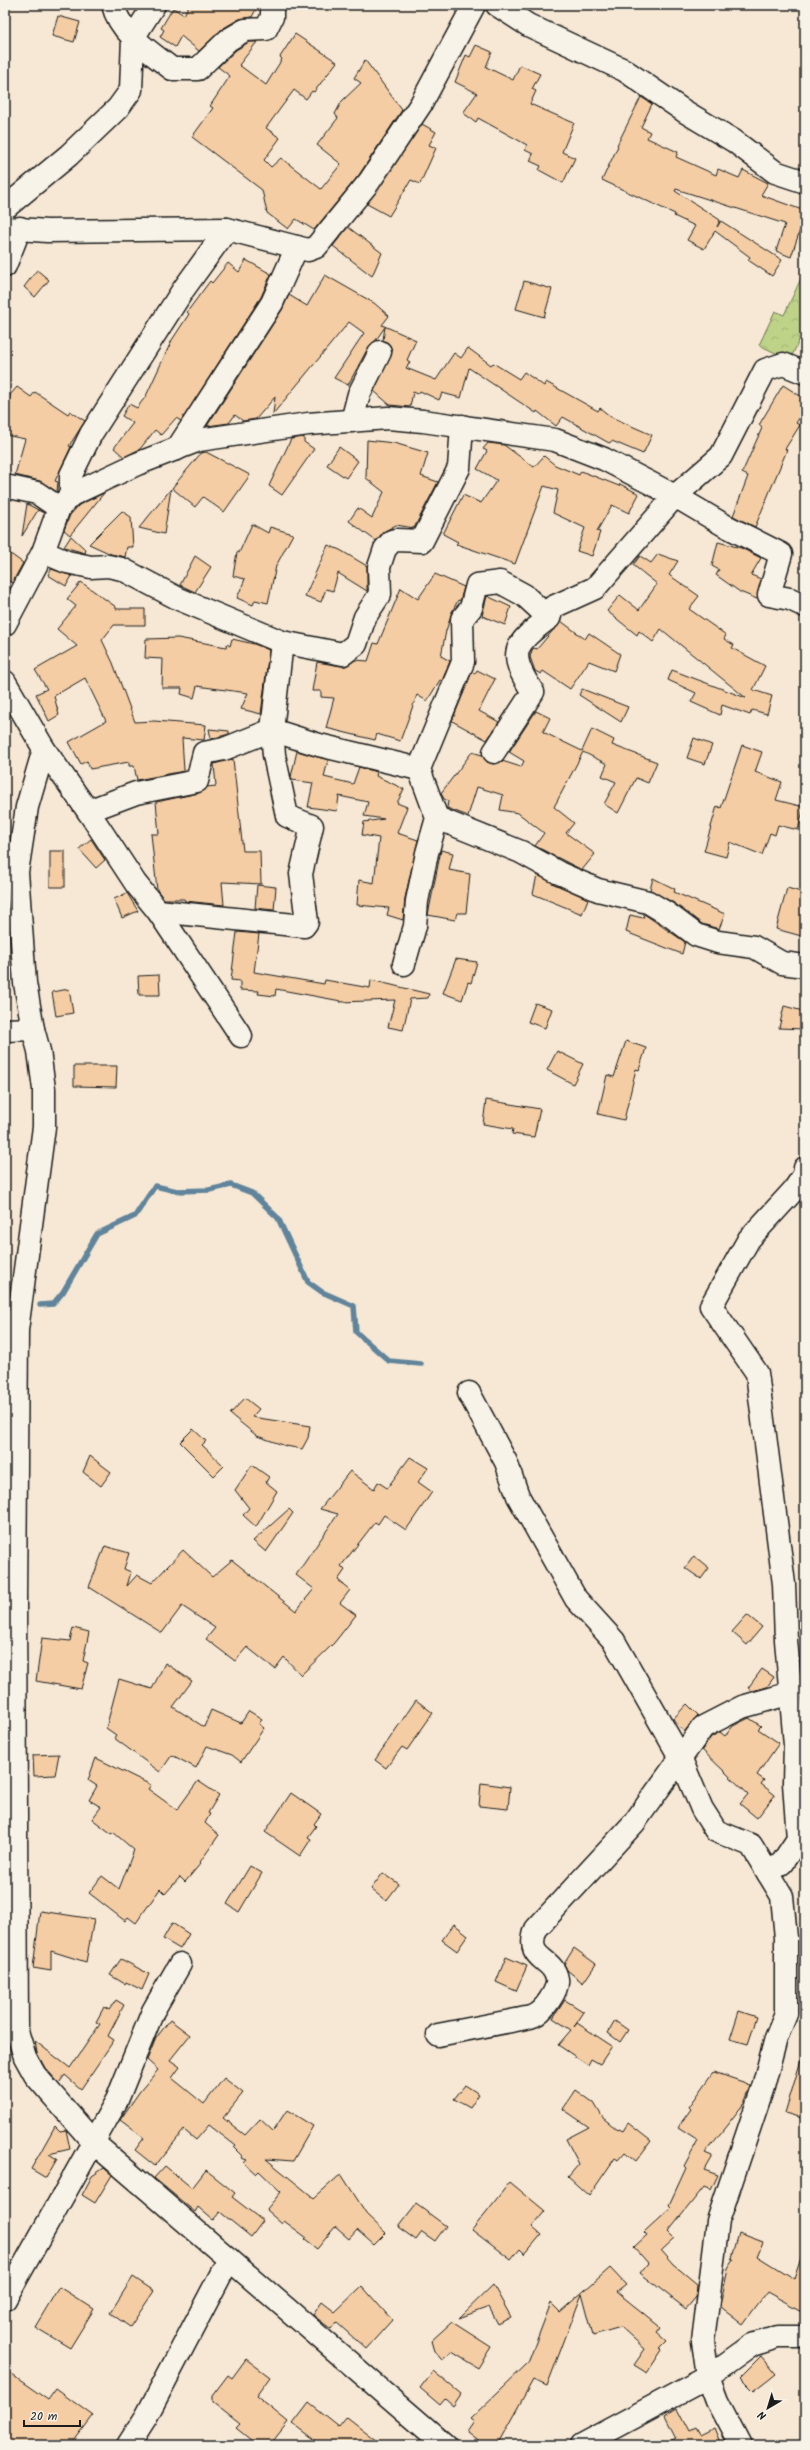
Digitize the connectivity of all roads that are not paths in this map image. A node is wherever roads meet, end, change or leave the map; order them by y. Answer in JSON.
{"nodes":[{"id":1,"x":113,"y":5,"type":"edge"},
{"id":2,"x":154,"y":5,"type":"edge"},
{"id":3,"x":272,"y":5,"type":"edge"},
{"id":4,"x":474,"y":5,"type":"edge"},
{"id":5,"x":497,"y":5,"type":"edge"},
{"id":6,"x":133,"y":38,"type":"junction"},
{"id":7,"x":805,"y":182,"type":"edge"},
{"id":8,"x":5,"y":208,"type":"edge"},
{"id":9,"x":12,"y":228,"type":"edge"},
{"id":10,"x":227,"y":229,"type":"junction"},
{"id":11,"x":298,"y":247,"type":"junction"},
{"id":12,"x":5,"y":266,"type":"edge"},
{"id":13,"x":380,"y":352,"type":"dead end"},
{"id":14,"x":805,"y":373,"type":"edge"},
{"id":15,"x":352,"y":421,"type":"junction"},
{"id":16,"x":462,"y":426,"type":"junction"},
{"id":17,"x":177,"y":448,"type":"junction"},
{"id":18,"x":5,"y":486,"type":"edge"},
{"id":19,"x":675,"y":496,"type":"junction"},
{"id":20,"x":65,"y":501,"type":"junction"},
{"id":21,"x":43,"y":552,"type":"junction"},
{"id":22,"x":805,"y":606,"type":"edge"},
{"id":23,"x":549,"y":618,"type":"junction"},
{"id":24,"x":5,"y":624,"type":"edge"},
{"id":25,"x":282,"y":642,"type":"junction"},
{"id":26,"x":5,"y":682,"type":"edge"},
{"id":27,"x":272,"y":730,"type":"junction"},
{"id":28,"x":44,"y":749,"type":"junction"},
{"id":29,"x":494,"y":752,"type":"dead end"},
{"id":30,"x":419,"y":769,"type":"junction"},
{"id":31,"x":88,"y":810,"type":"junction"},
{"id":32,"x":437,"y":818,"type":"junction"},
{"id":33,"x":158,"y":911,"type":"junction"},
{"id":34,"x":404,"y":964,"type":"dead end"},
{"id":35,"x":805,"y":966,"type":"edge"},
{"id":36,"x":33,"y":1029,"type":"junction"},
{"id":37,"x":5,"y":1030,"type":"edge"},
{"id":38,"x":241,"y":1036,"type":"dead end"},
{"id":39,"x":805,"y":1168,"type":"edge"},
{"id":40,"x":469,"y":1393,"type":"dead end"},
{"id":41,"x":791,"y":1692,"type":"junction"},
{"id":42,"x":680,"y":1757,"type":"junction"},
{"id":43,"x":768,"y":1873,"type":"junction"},
{"id":44,"x":180,"y":1964,"type":"dead end"},
{"id":45,"x":11,"y":2019,"type":"edge"},
{"id":46,"x":438,"y":2035,"type":"dead end"},
{"id":47,"x":94,"y":2143,"type":"junction"},
{"id":48,"x":229,"y":2259,"type":"junction"},
{"id":49,"x":5,"y":2299,"type":"edge"},
{"id":50,"x":805,"y":2337,"type":"edge"},
{"id":51,"x":708,"y":2377,"type":"junction"},
{"id":52,"x":128,"y":2445,"type":"edge"},
{"id":53,"x":445,"y":2445,"type":"edge"},
{"id":54,"x":581,"y":2445,"type":"edge"},
{"id":55,"x":740,"y":2445,"type":"edge"}],
"edges":[{"from":1,"to":6,"type":"street"},
{"from":2,"to":6,"type":"street"},
{"from":3,"to":6,"type":"street"},
{"from":4,"to":11,"type":"street"},
{"from":5,"to":7,"type":"street"},
{"from":6,"to":8,"type":"street"},
{"from":9,"to":10,"type":"street"},
{"from":9,"to":12,"type":"street"},
{"from":10,"to":11,"type":"street"},
{"from":10,"to":20,"type":"street"},
{"from":11,"to":17,"type":"street"},
{"from":13,"to":15,"type":"street"},
{"from":14,"to":19,"type":"street"},
{"from":15,"to":16,"type":"street"},
{"from":15,"to":17,"type":"street"},
{"from":16,"to":19,"type":"street"},
{"from":16,"to":25,"type":"street"},
{"from":17,"to":20,"type":"street"},
{"from":18,"to":20,"type":"street"},
{"from":19,"to":22,"type":"street"},
{"from":19,"to":23,"type":"street"},
{"from":20,"to":21,"type":"street"},
{"from":21,"to":24,"type":"street"},
{"from":21,"to":25,"type":"street"},
{"from":23,"to":29,"type":"street"},
{"from":23,"to":30,"type":"street"},
{"from":25,"to":27,"type":"street"},
{"from":26,"to":28,"type":"street"},
{"from":27,"to":30,"type":"street"},
{"from":27,"to":31,"type":"street"},
{"from":27,"to":33,"type":"street"},
{"from":28,"to":31,"type":"street"},
{"from":28,"to":36,"type":"street"},
{"from":30,"to":32,"type":"street"},
{"from":31,"to":33,"type":"street"},
{"from":32,"to":34,"type":"street"},
{"from":32,"to":35,"type":"street"},
{"from":33,"to":38,"type":"street"},
{"from":36,"to":37,"type":"street"},
{"from":36,"to":45,"type":"street"},
{"from":39,"to":41,"type":"street"},
{"from":40,"to":42,"type":"street"},
{"from":41,"to":42,"type":"street"},
{"from":41,"to":43,"type":"street"},
{"from":42,"to":43,"type":"street"},
{"from":42,"to":46,"type":"street"},
{"from":43,"to":51,"type":"street"},
{"from":44,"to":47,"type":"street"},
{"from":45,"to":47,"type":"street"},
{"from":47,"to":48,"type":"street"},
{"from":47,"to":49,"type":"street"},
{"from":48,"to":52,"type":"street"},
{"from":48,"to":53,"type":"street"},
{"from":50,"to":51,"type":"street"},
{"from":51,"to":54,"type":"street"},
{"from":51,"to":55,"type":"street"}]}
